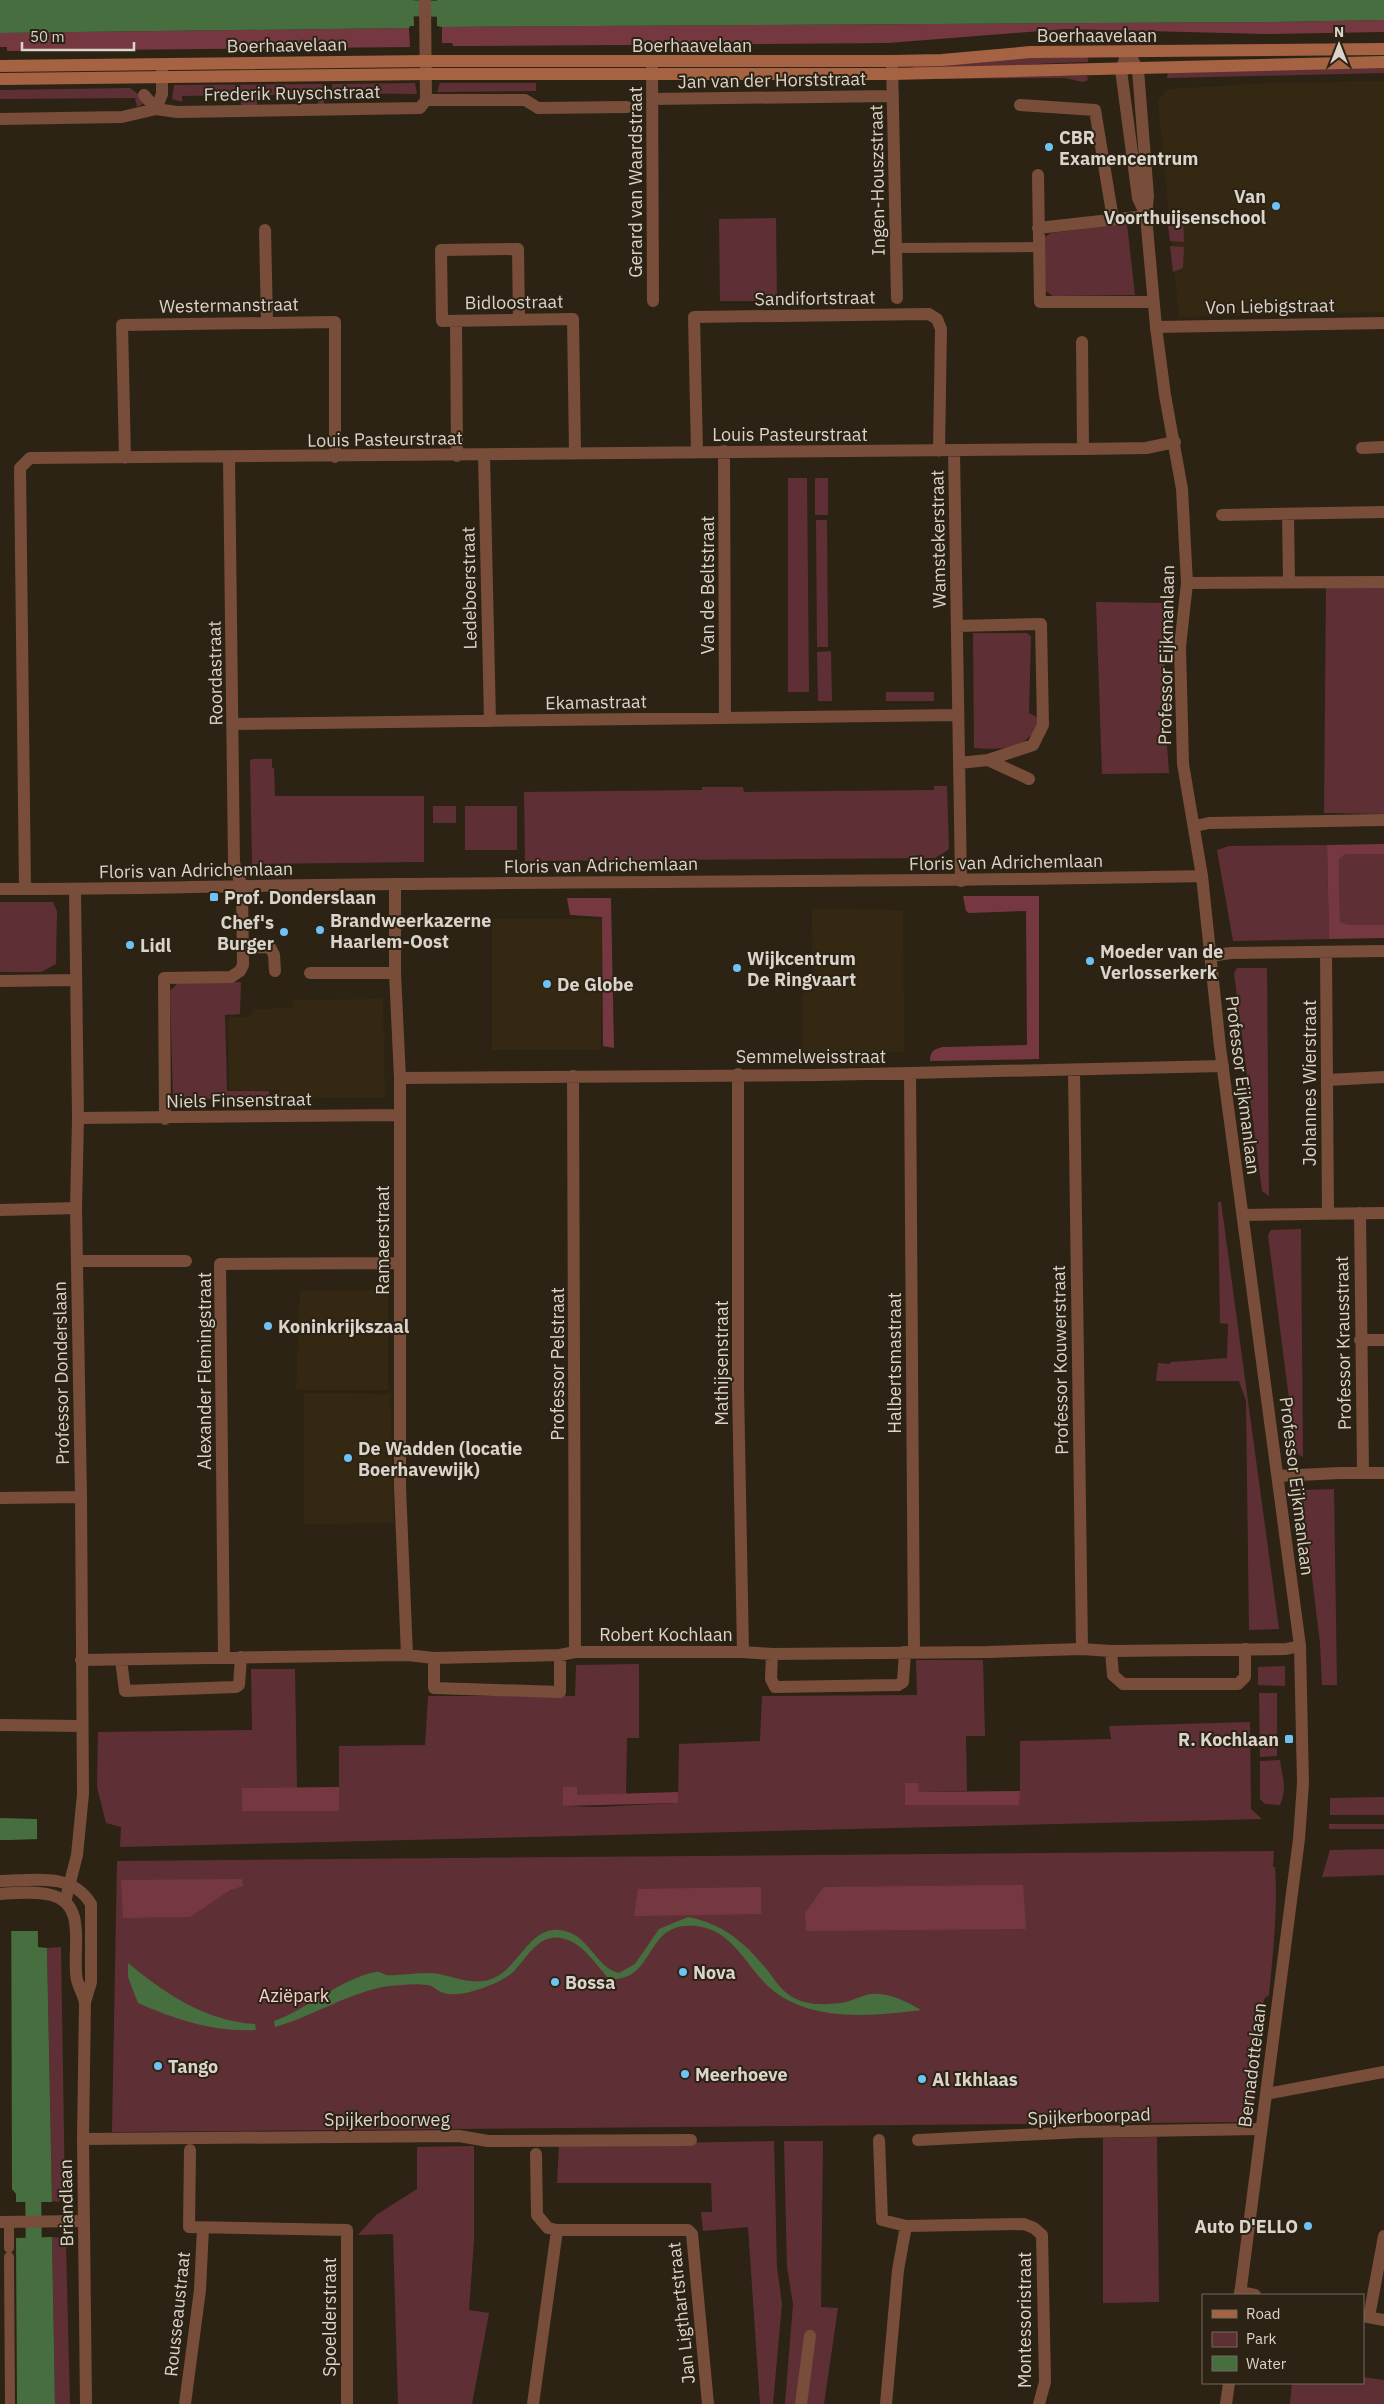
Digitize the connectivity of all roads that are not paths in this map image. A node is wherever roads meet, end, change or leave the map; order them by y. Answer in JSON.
{"nodes":[{"id":1,"x":425,"y":0,"type":"edge"},
{"id":2,"x":1384,"y":49,"type":"edge"},
{"id":3,"x":1128,"y":51,"type":"junction"},
{"id":4,"x":1384,"y":62,"type":"edge"},
{"id":5,"x":162,"y":64,"type":"junction"},
{"id":6,"x":0,"y":66,"type":"edge"},
{"id":7,"x":426,"y":68,"type":"junction"},
{"id":8,"x":892,"y":68,"type":"junction"},
{"id":9,"x":652,"y":69,"type":"junction"},
{"id":10,"x":1121,"y":70,"type":"junction"},
{"id":11,"x":1138,"y":70,"type":"junction"},
{"id":12,"x":162,"y":78,"type":"junction"},
{"id":13,"x":0,"y":79,"type":"edge"},
{"id":14,"x":144,"y":95,"type":"dead end"},
{"id":15,"x":893,"y":96,"type":"junction"},
{"id":16,"x":652,"y":99,"type":"junction"},
{"id":17,"x":426,"y":100,"type":"junction"},
{"id":18,"x":1020,"y":105,"type":"dead end"},
{"id":19,"x":627,"y":107,"type":"dead end"},
{"id":20,"x":156,"y":109,"type":"junction"},
{"id":21,"x":0,"y":119,"type":"edge"},
{"id":22,"x":1038,"y":175,"type":"dead end"},
{"id":23,"x":1146,"y":216,"type":"junction"},
{"id":24,"x":1113,"y":219,"type":"junction"},
{"id":25,"x":1038,"y":228,"type":"junction"},
{"id":26,"x":265,"y":230,"type":"dead end"},
{"id":27,"x":1039,"y":247,"type":"junction"},
{"id":28,"x":896,"y":248,"type":"junction"},
{"id":29,"x":897,"y":298,"type":"dead end"},
{"id":30,"x":653,"y":301,"type":"dead end"},
{"id":31,"x":1153,"y":302,"type":"junction"},
{"id":32,"x":519,"y":319,"type":"junction"},
{"id":33,"x":456,"y":320,"type":"junction"},
{"id":34,"x":267,"y":322,"type":"junction"},
{"id":35,"x":1384,"y":323,"type":"edge"},
{"id":36,"x":1156,"y":327,"type":"junction"},
{"id":37,"x":1082,"y":342,"type":"dead end"},
{"id":38,"x":1174,"y":442,"type":"junction"},
{"id":39,"x":1384,"y":447,"type":"edge"},
{"id":40,"x":1362,"y":448,"type":"dead end"},
{"id":41,"x":1083,"y":449,"type":"junction"},
{"id":42,"x":724,"y":451,"type":"junction"},
{"id":43,"x":939,"y":451,"type":"junction"},
{"id":44,"x":954,"y":451,"type":"junction"},
{"id":45,"x":697,"y":452,"type":"junction"},
{"id":46,"x":575,"y":453,"type":"junction"},
{"id":47,"x":484,"y":455,"type":"junction"},
{"id":48,"x":457,"y":456,"type":"junction"},
{"id":49,"x":335,"y":457,"type":"junction"},
{"id":50,"x":125,"y":458,"type":"junction"},
{"id":51,"x":229,"y":458,"type":"junction"},
{"id":52,"x":1384,"y":512,"type":"edge"},
{"id":53,"x":1288,"y":514,"type":"junction"},
{"id":54,"x":1222,"y":515,"type":"dead end"},
{"id":55,"x":1289,"y":582,"type":"junction"},
{"id":56,"x":1384,"y":582,"type":"edge"},
{"id":57,"x":1187,"y":583,"type":"junction"},
{"id":58,"x":957,"y":626,"type":"junction"},
{"id":59,"x":958,"y":715,"type":"junction"},
{"id":60,"x":725,"y":718,"type":"junction"},
{"id":61,"x":490,"y":721,"type":"junction"},
{"id":62,"x":233,"y":724,"type":"junction"},
{"id":63,"x":988,"y":760,"type":"junction"},
{"id":64,"x":959,"y":763,"type":"junction"},
{"id":65,"x":1029,"y":779,"type":"dead end"},
{"id":66,"x":1384,"y":820,"type":"edge"},
{"id":67,"x":1195,"y":826,"type":"junction"},
{"id":68,"x":1202,"y":876,"type":"junction"},
{"id":69,"x":961,"y":881,"type":"junction"},
{"id":70,"x":395,"y":884,"type":"junction"},
{"id":71,"x":242,"y":887,"type":"junction"},
{"id":72,"x":0,"y":888,"type":"edge"},
{"id":73,"x":26,"y":889,"type":"junction"},
{"id":74,"x":75,"y":890,"type":"junction"},
{"id":75,"x":243,"y":948,"type":"junction"},
{"id":76,"x":1384,"y":951,"type":"edge"},
{"id":77,"x":1326,"y":953,"type":"junction"},
{"id":78,"x":1210,"y":956,"type":"junction"},
{"id":79,"x":275,"y":971,"type":"dead end"},
{"id":80,"x":396,"y":972,"type":"junction"},
{"id":81,"x":310,"y":973,"type":"dead end"},
{"id":82,"x":76,"y":980,"type":"junction"},
{"id":83,"x":0,"y":981,"type":"edge"},
{"id":84,"x":1223,"y":1066,"type":"junction"},
{"id":85,"x":1074,"y":1071,"type":"junction"},
{"id":86,"x":910,"y":1073,"type":"junction"},
{"id":87,"x":738,"y":1074,"type":"junction"},
{"id":88,"x":573,"y":1076,"type":"junction"},
{"id":89,"x":1384,"y":1077,"type":"edge"},
{"id":90,"x":400,"y":1078,"type":"junction"},
{"id":91,"x":1327,"y":1080,"type":"junction"},
{"id":92,"x":400,"y":1115,"type":"junction"},
{"id":93,"x":78,"y":1118,"type":"junction"},
{"id":94,"x":165,"y":1118,"type":"junction"},
{"id":95,"x":76,"y":1208,"type":"junction"},
{"id":96,"x":0,"y":1210,"type":"edge"},
{"id":97,"x":1328,"y":1213,"type":"junction"},
{"id":98,"x":1360,"y":1213,"type":"junction"},
{"id":99,"x":1384,"y":1213,"type":"edge"},
{"id":100,"x":1243,"y":1215,"type":"junction"},
{"id":101,"x":186,"y":1260,"type":"dead end"},
{"id":102,"x":77,"y":1261,"type":"junction"},
{"id":103,"x":400,"y":1262,"type":"junction"},
{"id":104,"x":1360,"y":1340,"type":"junction"},
{"id":105,"x":1384,"y":1340,"type":"edge"},
{"id":106,"x":1363,"y":1472,"type":"junction"},
{"id":107,"x":1384,"y":1473,"type":"edge"},
{"id":108,"x":1278,"y":1476,"type":"junction"},
{"id":109,"x":81,"y":1497,"type":"junction"},
{"id":110,"x":0,"y":1498,"type":"edge"},
{"id":111,"x":1300,"y":1646,"type":"junction"},
{"id":112,"x":1082,"y":1649,"type":"junction"},
{"id":113,"x":1245,"y":1649,"type":"junction"},
{"id":114,"x":1111,"y":1651,"type":"junction"},
{"id":115,"x":575,"y":1652,"type":"junction"},
{"id":116,"x":743,"y":1652,"type":"junction"},
{"id":117,"x":909,"y":1652,"type":"junction"},
{"id":118,"x":772,"y":1654,"type":"junction"},
{"id":119,"x":407,"y":1655,"type":"junction"},
{"id":120,"x":560,"y":1655,"type":"junction"},
{"id":121,"x":224,"y":1657,"type":"junction"},
{"id":122,"x":241,"y":1657,"type":"junction"},
{"id":123,"x":434,"y":1658,"type":"junction"},
{"id":124,"x":81,"y":1660,"type":"junction"},
{"id":125,"x":120,"y":1660,"type":"junction"},
{"id":126,"x":0,"y":1726,"type":"edge"},
{"id":127,"x":82,"y":1726,"type":"junction"},
{"id":128,"x":1298,"y":1839,"type":"joint"},
{"id":129,"x":70,"y":1883,"type":"junction"},
{"id":130,"x":4,"y":1887,"type":"edge"},
{"id":131,"x":65,"y":1902,"type":"junction"},
{"id":132,"x":85,"y":2002,"type":"junction"},
{"id":133,"x":1384,"y":2072,"type":"edge"},
{"id":134,"x":1266,"y":2094,"type":"junction"},
{"id":135,"x":1261,"y":2129,"type":"junction"},
{"id":136,"x":82,"y":2139,"type":"junction"},
{"id":137,"x":691,"y":2140,"type":"dead end"},
{"id":138,"x":879,"y":2140,"type":"dead end"},
{"id":139,"x":918,"y":2140,"type":"dead end"},
{"id":140,"x":190,"y":2150,"type":"dead end"},
{"id":141,"x":536,"y":2154,"type":"dead end"},
{"id":142,"x":84,"y":2221,"type":"junction"},
{"id":143,"x":7,"y":2222,"type":"edge"},
{"id":144,"x":906,"y":2226,"type":"junction"},
{"id":145,"x":203,"y":2228,"type":"junction"},
{"id":146,"x":557,"y":2230,"type":"junction"},
{"id":147,"x":1384,"y":2236,"type":"edge"},
{"id":148,"x":1240,"y":2294,"type":"edge"},
{"id":149,"x":1366,"y":2316,"type":"edge"},
{"id":150,"x":1384,"y":2320,"type":"edge"},
{"id":151,"x":810,"y":2336,"type":"dead end"},
{"id":152,"x":1229,"y":2384,"type":"edge"},
{"id":153,"x":10,"y":2404,"type":"edge"},
{"id":154,"x":86,"y":2404,"type":"edge"},
{"id":155,"x":185,"y":2404,"type":"edge"},
{"id":156,"x":347,"y":2404,"type":"edge"},
{"id":157,"x":533,"y":2404,"type":"edge"},
{"id":158,"x":708,"y":2404,"type":"edge"},
{"id":159,"x":801,"y":2404,"type":"edge"},
{"id":160,"x":886,"y":2404,"type":"edge"},
{"id":161,"x":1039,"y":2404,"type":"edge"},
{"id":162,"x":1226,"y":2404,"type":"edge"}],
"edges":[{"from":1,"to":7,"type":"street"},
{"from":2,"to":3,"type":"main road","name":"Boerhaavelaan"},
{"from":3,"to":8,"type":"main road","name":"Boerhaavelaan"},
{"from":3,"to":10,"type":"street","name":"Professor Eijkmanlaan"},
{"from":3,"to":11,"type":"street","name":"Professor Eijkmanlaan"},
{"from":4,"to":11,"type":"main road","name":"Boerhaavelaan"},
{"from":5,"to":6,"type":"main road","name":"Boerhaavelaan"},
{"from":5,"to":7,"type":"main road","name":"Boerhaavelaan"},
{"from":5,"to":12,"type":"street"},
{"from":7,"to":9,"type":"main road","name":"Boerhaavelaan"},
{"from":7,"to":12,"type":"main road","name":"Boerhaavelaan"},
{"from":7,"to":17,"type":"street"},
{"from":8,"to":9,"type":"main road","name":"Boerhaavelaan"},
{"from":8,"to":10,"type":"main road","name":"Boerhaavelaan"},
{"from":8,"to":15,"type":"street","name":"Ingen-Houszstraat"},
{"from":9,"to":16,"type":"street","name":"Gerard van Waardstraat"},
{"from":10,"to":11,"type":"main road","name":"Boerhaavelaan"},
{"from":10,"to":23,"type":"street","name":"Professor Eijkmanlaan"},
{"from":11,"to":23,"type":"street","name":"Professor Eijkmanlaan"},
{"from":12,"to":13,"type":"main road","name":"Boerhaavelaan"},
{"from":12,"to":20,"type":"street"},
{"from":14,"to":20,"type":"street"},
{"from":15,"to":16,"type":"street","name":"Jan van der Horststraat"},
{"from":15,"to":28,"type":"street","name":"Ingen-Houszstraat"},
{"from":16,"to":30,"type":"street","name":"Gerard van Waardstraat"},
{"from":17,"to":19,"type":"street"},
{"from":17,"to":20,"type":"street","name":"Frederik Ruyschstraat"},
{"from":18,"to":24,"type":"street"},
{"from":20,"to":21,"type":"street"},
{"from":22,"to":25,"type":"street"},
{"from":23,"to":24,"type":"street"},
{"from":23,"to":31,"type":"street","name":"Professor Eijkmanlaan"},
{"from":24,"to":25,"type":"street"},
{"from":25,"to":27,"type":"street"},
{"from":26,"to":34,"type":"street"},
{"from":27,"to":28,"type":"street"},
{"from":27,"to":31,"type":"street"},
{"from":28,"to":29,"type":"street","name":"Ingen-Houszstraat"},
{"from":31,"to":36,"type":"street","name":"Professor Eijkmanlaan"},
{"from":32,"to":33,"type":"street","name":"Bidloostraat"},
{"from":32,"to":33,"type":"street"},
{"from":32,"to":46,"type":"street","name":"Bidloostraat"},
{"from":33,"to":48,"type":"street","name":"Bidloostraat"},
{"from":34,"to":49,"type":"street","name":"Westermanstraat"},
{"from":34,"to":50,"type":"street","name":"Westermanstraat"},
{"from":35,"to":36,"type":"street","name":"Von Liebigstraat"},
{"from":36,"to":38,"type":"street","name":"Professor Eijkmanlaan"},
{"from":37,"to":41,"type":"street"},
{"from":38,"to":41,"type":"street","name":"Louis Pasteurstraat"},
{"from":38,"to":57,"type":"street","name":"Professor Eijkmanlaan"},
{"from":39,"to":40,"type":"street"},
{"from":41,"to":44,"type":"street","name":"Louis Pasteurstraat"},
{"from":42,"to":43,"type":"street","name":"Louis Pasteurstraat"},
{"from":42,"to":45,"type":"street","name":"Louis Pasteurstraat"},
{"from":42,"to":60,"type":"street","name":"Van de Beltstraat"},
{"from":43,"to":44,"type":"street","name":"Louis Pasteurstraat"},
{"from":43,"to":45,"type":"street","name":"Sandifortstraat"},
{"from":44,"to":58,"type":"street","name":"Wamstekerstraat"},
{"from":45,"to":46,"type":"street","name":"Louis Pasteurstraat"},
{"from":46,"to":47,"type":"street","name":"Louis Pasteurstraat"},
{"from":47,"to":48,"type":"street","name":"Louis Pasteurstraat"},
{"from":47,"to":61,"type":"street","name":"Ledeboerstraat"},
{"from":48,"to":49,"type":"street","name":"Louis Pasteurstraat"},
{"from":49,"to":51,"type":"street","name":"Louis Pasteurstraat"},
{"from":50,"to":51,"type":"street","name":"Louis Pasteurstraat"},
{"from":50,"to":73,"type":"street","name":"Louis Pasteurstraat"},
{"from":51,"to":62,"type":"street","name":"Roordastraat"},
{"from":52,"to":53,"type":"street"},
{"from":53,"to":54,"type":"street"},
{"from":53,"to":55,"type":"street"},
{"from":55,"to":56,"type":"street"},
{"from":55,"to":57,"type":"street"},
{"from":57,"to":67,"type":"street","name":"Professor Eijkmanlaan"},
{"from":58,"to":59,"type":"street","name":"Wamstekerstraat"},
{"from":58,"to":63,"type":"street","name":"Wamstekerstraat"},
{"from":59,"to":60,"type":"street","name":"Ekamastraat"},
{"from":59,"to":64,"type":"street","name":"Wamstekerstraat"},
{"from":60,"to":61,"type":"street","name":"Ekamastraat"},
{"from":61,"to":62,"type":"street","name":"Ekamastraat"},
{"from":62,"to":71,"type":"street","name":"Roordastraat"},
{"from":63,"to":64,"type":"street","name":"Wamstekerstraat"},
{"from":63,"to":65,"type":"street"},
{"from":64,"to":69,"type":"street","name":"Wamstekerstraat"},
{"from":66,"to":67,"type":"street"},
{"from":67,"to":68,"type":"street","name":"Professor Eijkmanlaan"},
{"from":68,"to":69,"type":"street","name":"Floris van Adrichemlaan"},
{"from":68,"to":78,"type":"street","name":"Professor Eijkmanlaan"},
{"from":69,"to":70,"type":"street","name":"Floris van Adrichemlaan"},
{"from":70,"to":71,"type":"street","name":"Floris van Adrichemlaan"},
{"from":70,"to":80,"type":"street","name":"Ramaerstraat"},
{"from":71,"to":74,"type":"street","name":"Floris van Adrichemlaan"},
{"from":71,"to":75,"type":"street","name":"Roordastraat"},
{"from":72,"to":73,"type":"street","name":"Floris van Adrichemlaan"},
{"from":73,"to":74,"type":"street","name":"Floris van Adrichemlaan"},
{"from":74,"to":82,"type":"street","name":"Professor Donderslaan"},
{"from":75,"to":79,"type":"street"},
{"from":75,"to":94,"type":"street","name":"Roordastraat"},
{"from":76,"to":77,"type":"street"},
{"from":77,"to":78,"type":"street"},
{"from":77,"to":91,"type":"street","name":"Johannes Wierstraat"},
{"from":78,"to":84,"type":"street","name":"Professor Eijkmanlaan"},
{"from":80,"to":81,"type":"street"},
{"from":80,"to":90,"type":"street","name":"Ramaerstraat"},
{"from":82,"to":83,"type":"street"},
{"from":82,"to":93,"type":"street","name":"Professor Donderslaan"},
{"from":84,"to":85,"type":"street","name":"Semmelweisstraat"},
{"from":84,"to":100,"type":"street","name":"Professor Eijkmanlaan"},
{"from":85,"to":86,"type":"street","name":"Semmelweisstraat"},
{"from":85,"to":112,"type":"street","name":"Professor Kouwerstraat"},
{"from":86,"to":87,"type":"street","name":"Semmelweisstraat"},
{"from":86,"to":117,"type":"street","name":"Halbertsmastraat"},
{"from":87,"to":88,"type":"street","name":"Semmelweisstraat"},
{"from":87,"to":116,"type":"street","name":"Mathijsenstraat"},
{"from":88,"to":90,"type":"street","name":"Semmelweisstraat"},
{"from":88,"to":115,"type":"street","name":"Professor Pelstraat"},
{"from":89,"to":91,"type":"street"},
{"from":90,"to":92,"type":"street","name":"Ramaerstraat"},
{"from":91,"to":97,"type":"street","name":"Johannes Wierstraat"},
{"from":92,"to":94,"type":"street","name":"Niels Finsenstraat"},
{"from":92,"to":103,"type":"street","name":"Ramaerstraat"},
{"from":93,"to":94,"type":"street","name":"Niels Finsenstraat"},
{"from":93,"to":95,"type":"street","name":"Professor Donderslaan"},
{"from":95,"to":96,"type":"street"},
{"from":95,"to":102,"type":"street","name":"Professor Donderslaan"},
{"from":97,"to":98,"type":"street"},
{"from":97,"to":100,"type":"street"},
{"from":98,"to":99,"type":"street"},
{"from":98,"to":104,"type":"street","name":"Professor Krausstraat"},
{"from":100,"to":108,"type":"street","name":"Professor Eijkmanlaan"},
{"from":101,"to":102,"type":"street","name":"Alexander Flemingstraat"},
{"from":102,"to":109,"type":"street","name":"Professor Donderslaan"},
{"from":103,"to":119,"type":"street","name":"Ramaerstraat"},
{"from":103,"to":121,"type":"street","name":"Alexander Flemingstraat"},
{"from":104,"to":105,"type":"street"},
{"from":104,"to":106,"type":"street","name":"Professor Krausstraat"},
{"from":106,"to":107,"type":"street"},
{"from":106,"to":108,"type":"street"},
{"from":108,"to":111,"type":"street","name":"Professor Eijkmanlaan"},
{"from":109,"to":110,"type":"street"},
{"from":109,"to":124,"type":"street","name":"Professor Donderslaan"},
{"from":111,"to":113,"type":"street","name":"Robert Kochlaan"},
{"from":111,"to":128,"type":"street","name":"Professor Eijkmanlaan"},
{"from":112,"to":114,"type":"street","name":"Robert Kochlaan"},
{"from":112,"to":117,"type":"street","name":"Robert Kochlaan"},
{"from":113,"to":114,"type":"street","name":"Robert Kochlaan"},
{"from":113,"to":114,"type":"street"},
{"from":115,"to":116,"type":"street","name":"Robert Kochlaan"},
{"from":115,"to":120,"type":"street","name":"Robert Kochlaan"},
{"from":116,"to":118,"type":"street","name":"Robert Kochlaan"},
{"from":117,"to":118,"type":"street","name":"Robert Kochlaan"},
{"from":117,"to":118,"type":"street"},
{"from":119,"to":122,"type":"street","name":"Robert Kochlaan"},
{"from":119,"to":123,"type":"street","name":"Robert Kochlaan"},
{"from":120,"to":123,"type":"street","name":"Robert Kochlaan"},
{"from":120,"to":123,"type":"street"},
{"from":121,"to":122,"type":"street","name":"Robert Kochlaan"},
{"from":121,"to":125,"type":"street","name":"Robert Kochlaan"},
{"from":122,"to":125,"type":"street"},
{"from":124,"to":125,"type":"street","name":"Robert Kochlaan"},
{"from":124,"to":127,"type":"street","name":"Professor Donderslaan"},
{"from":126,"to":127,"type":"street"},
{"from":127,"to":129,"type":"street","name":"Professor Donderslaan"},
{"from":128,"to":134,"type":"street","name":"Bernadottelaan"},
{"from":129,"to":130,"type":"street"},
{"from":129,"to":131,"type":"street","name":"Professor Donderslaan"},
{"from":129,"to":132,"type":"street","name":"Briandlaan"},
{"from":130,"to":131,"type":"street"},
{"from":131,"to":132,"type":"street","name":"Briandlaan"},
{"from":132,"to":136,"type":"street","name":"Briandlaan"},
{"from":133,"to":134,"type":"street"},
{"from":134,"to":135,"type":"street","name":"Bernadottelaan"},
{"from":135,"to":139,"type":"street","name":"Spijkerboorpad"},
{"from":135,"to":148,"type":"street","name":"Bernadottelaan"},
{"from":136,"to":137,"type":"street","name":"Spijkerboorweg"},
{"from":136,"to":142,"type":"street","name":"Briandlaan"},
{"from":138,"to":144,"type":"street"},
{"from":140,"to":145,"type":"street","name":"Rousseaustraat"},
{"from":141,"to":146,"type":"street"},
{"from":142,"to":143,"type":"street"},
{"from":142,"to":154,"type":"street","name":"Briandlaan"},
{"from":143,"to":153,"type":"street"},
{"from":144,"to":160,"type":"street"},
{"from":144,"to":161,"type":"street","name":"Montessoristraat"},
{"from":145,"to":155,"type":"street","name":"Rousseaustraat"},
{"from":145,"to":156,"type":"street","name":"Spoelderstraat"},
{"from":146,"to":157,"type":"street"},
{"from":146,"to":158,"type":"street","name":"Jan Ligthartstraat"},
{"from":147,"to":149,"type":"street"},
{"from":149,"to":150,"type":"street"},
{"from":151,"to":159,"type":"street"},
{"from":152,"to":162,"type":"street"}]}
